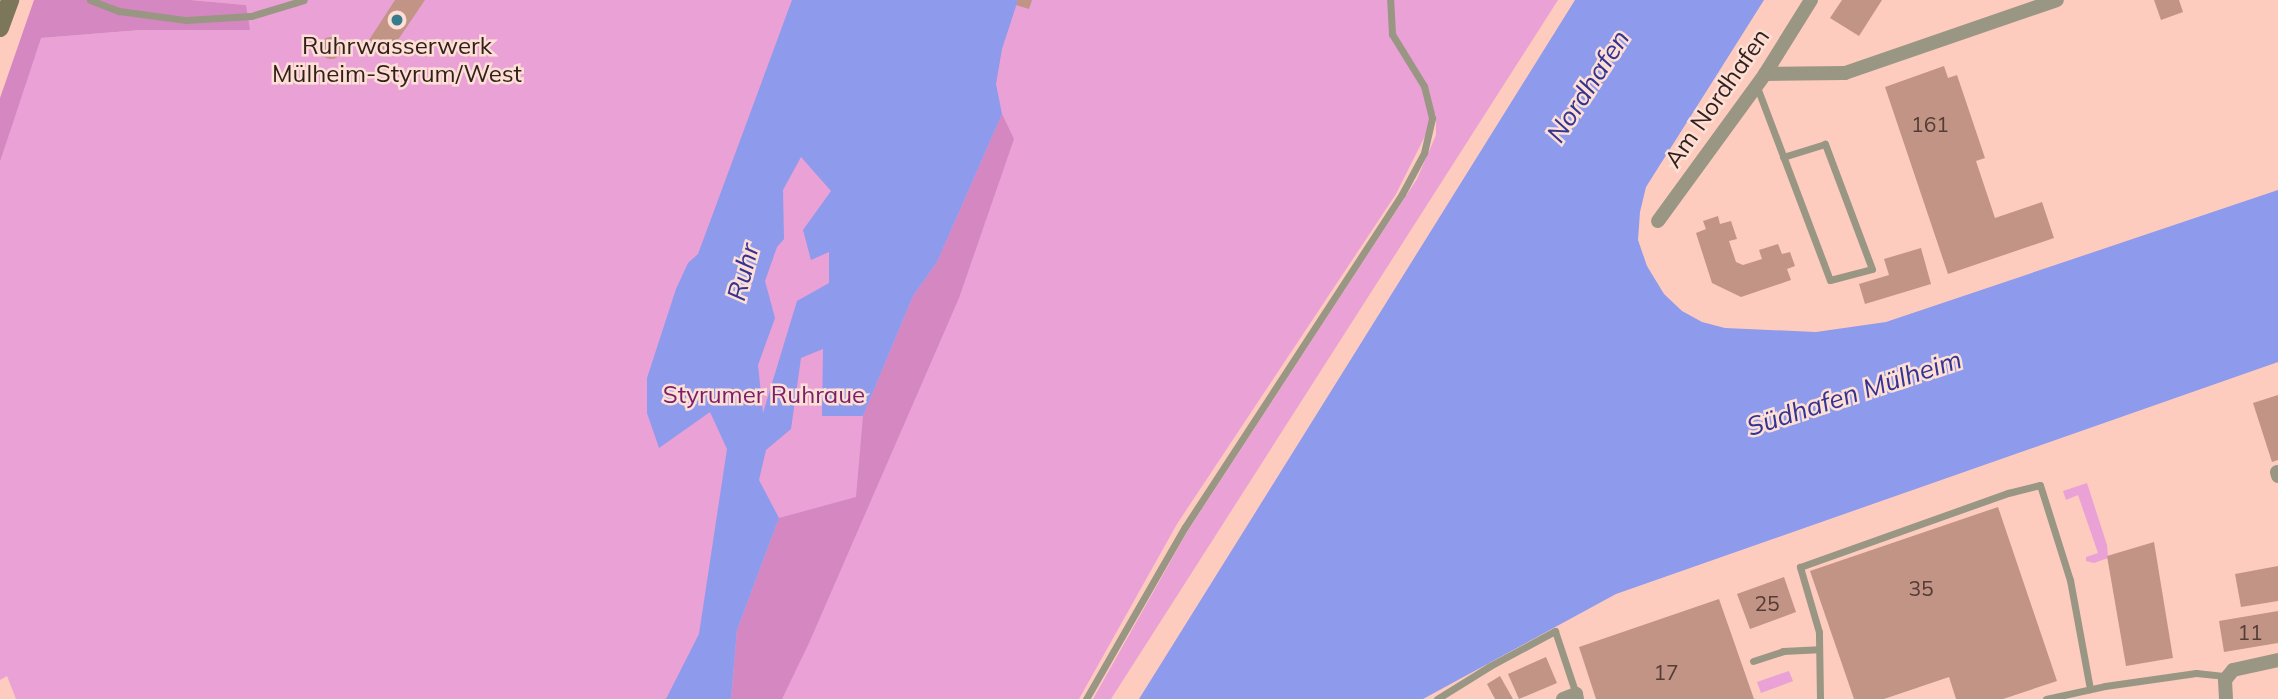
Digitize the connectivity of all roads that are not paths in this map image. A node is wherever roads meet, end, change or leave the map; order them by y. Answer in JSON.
{"nodes":[{"id":1,"x":10,"y":0,"type":"edge"},
{"id":2,"x":90,"y":0,"type":"edge"},
{"id":3,"x":304,"y":0,"type":"edge"},
{"id":4,"x":1390,"y":0,"type":"edge"},
{"id":5,"x":1811,"y":0,"type":"edge"},
{"id":6,"x":2057,"y":0,"type":"edge"},
{"id":7,"x":0,"y":28,"type":"edge"},
{"id":8,"x":1765,"y":74,"type":"junction"},
{"id":9,"x":1756,"y":86,"type":"junction"},
{"id":10,"x":1783,"y":157,"type":"junction"},
{"id":11,"x":1658,"y":221,"type":"dead end"},
{"id":12,"x":1818,"y":649,"type":"junction"},
{"id":13,"x":2278,"y":660,"type":"edge"},
{"id":14,"x":1753,"y":662,"type":"dead end"},
{"id":15,"x":2226,"y":676,"type":"junction"},
{"id":16,"x":2090,"y":689,"type":"junction"},
{"id":17,"x":1572,"y":697,"type":"edge"},
{"id":18,"x":1086,"y":699,"type":"edge"},
{"id":19,"x":1437,"y":699,"type":"edge"},
{"id":20,"x":1820,"y":699,"type":"edge"},
{"id":21,"x":2046,"y":699,"type":"edge"},
{"id":22,"x":2225,"y":699,"type":"edge"}],
"edges":[{"from":1,"to":7,"type":"main road"},
{"from":2,"to":3,"type":"lane"},
{"from":4,"to":18,"type":"lane"},
{"from":5,"to":8,"type":"street","name":"Am Nordhafen"},
{"from":6,"to":8,"type":"street"},
{"from":8,"to":9,"type":"street","name":"Am Nordhafen"},
{"from":9,"to":10,"type":"lane"},
{"from":9,"to":11,"type":"street","name":"Am Nordhafen"},
{"from":10,"to":10,"type":"lane"},
{"from":12,"to":14,"type":"lane"},
{"from":12,"to":16,"type":"lane"},
{"from":12,"to":20,"type":"lane"},
{"from":13,"to":15,"type":"street"},
{"from":15,"to":16,"type":"lane"},
{"from":15,"to":22,"type":"street"},
{"from":16,"to":21,"type":"lane"},
{"from":17,"to":19,"type":"lane"}]}
